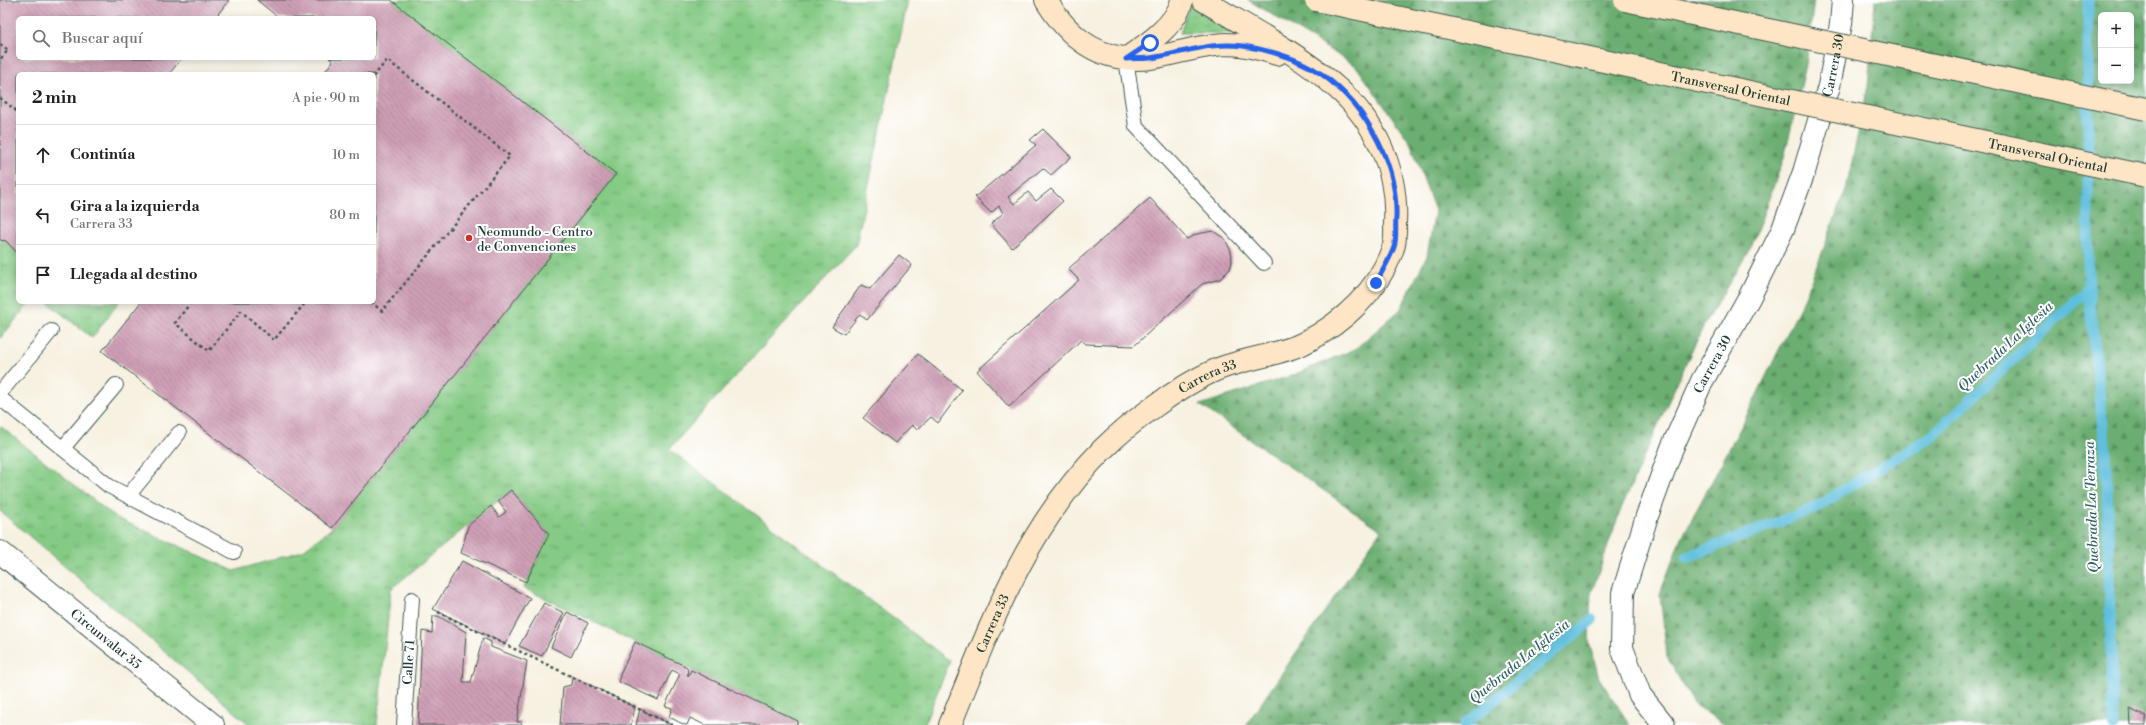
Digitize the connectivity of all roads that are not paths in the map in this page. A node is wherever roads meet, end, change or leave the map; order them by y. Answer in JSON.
{"nodes":[{"id":1,"x":1046,"y":0,"type":"edge"},
{"id":2,"x":1182,"y":0,"type":"edge"},
{"id":3,"x":1203,"y":0,"type":"edge"},
{"id":4,"x":1316,"y":0,"type":"edge"},
{"id":5,"x":1625,"y":0,"type":"edge"},
{"id":6,"x":1843,"y":0,"type":"edge"},
{"id":7,"x":1126,"y":59,"type":"junction"},
{"id":8,"x":1312,"y":68,"type":"junction"},
{"id":9,"x":2146,"y":109,"type":"edge"},
{"id":10,"x":2146,"y":176,"type":"edge"},
{"id":11,"x":1264,"y":263,"type":"dead end"},
{"id":12,"x":51,"y":331,"type":"dead end"},
{"id":13,"x":116,"y":385,"type":"dead end"},
{"id":14,"x":0,"y":393,"type":"edge"},
{"id":15,"x":0,"y":398,"type":"edge"},
{"id":16,"x":179,"y":433,"type":"dead end"},
{"id":17,"x":63,"y":448,"type":"junction"},
{"id":18,"x":128,"y":496,"type":"junction"},
{"id":19,"x":0,"y":552,"type":"edge"},
{"id":20,"x":234,"y":552,"type":"dead end"},
{"id":21,"x":412,"y":599,"type":"road end"},
{"id":22,"x":213,"y":725,"type":"edge"},
{"id":23,"x":404,"y":725,"type":"edge"},
{"id":24,"x":950,"y":725,"type":"edge"},
{"id":25,"x":1664,"y":725,"type":"edge"}],
"edges":[{"from":1,"to":7,"type":"main road","name":"Carrera 33"},
{"from":2,"to":7,"type":"main road"},
{"from":3,"to":8,"type":"main road","name":"Carrera 33"},
{"from":4,"to":10,"type":"main road","name":"Transversal Oriental","bridge":true},
{"from":5,"to":9,"type":"main road","bridge":true},
{"from":6,"to":25,"type":"street","name":"Carrera 30"},
{"from":7,"to":8,"type":"main road","name":"Carrera 33"},
{"from":7,"to":11,"type":"lane"},
{"from":8,"to":24,"type":"main road","name":"Carrera 33"},
{"from":12,"to":14,"type":"lane"},
{"from":13,"to":17,"type":"lane"},
{"from":15,"to":17,"type":"lane"},
{"from":16,"to":18,"type":"lane"},
{"from":17,"to":18,"type":"lane"},
{"from":18,"to":20,"type":"lane"},
{"from":19,"to":22,"type":"street","name":"Circunvalar 35"},
{"from":21,"to":23,"type":"lane","name":"Calle 71"}]}
